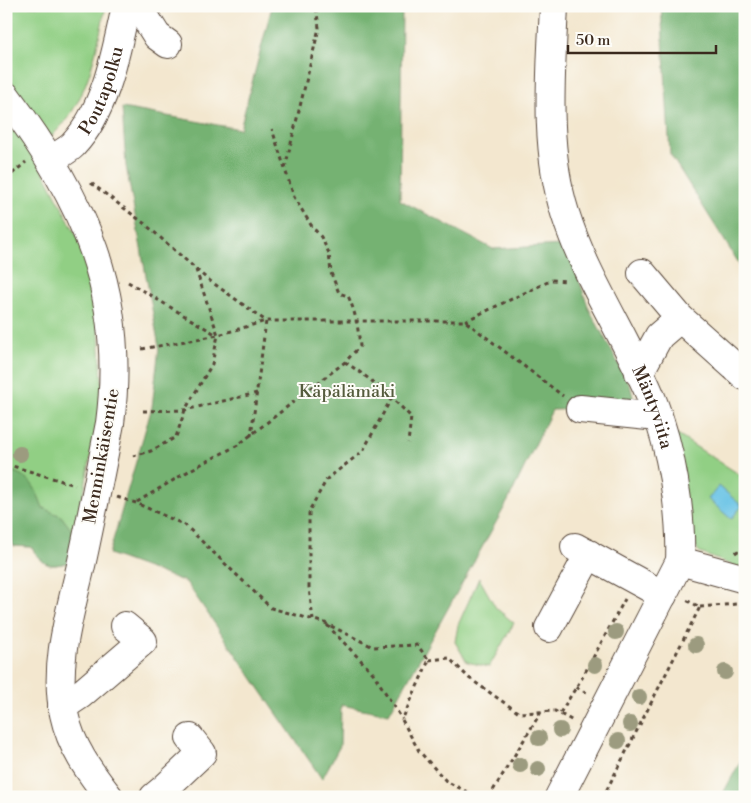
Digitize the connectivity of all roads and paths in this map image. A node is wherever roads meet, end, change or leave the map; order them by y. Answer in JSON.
{"nodes":[{"id":1,"x":126,"y":6,"type":"edge"},
{"id":2,"x":133,"y":6,"type":"edge"},
{"id":3,"x":316,"y":6,"type":"edge"},
{"id":4,"x":554,"y":6,"type":"edge"},
{"id":5,"x":117,"y":49,"type":"junction"},
{"id":6,"x":6,"y":96,"type":"edge"},
{"id":7,"x":272,"y":129,"type":"dead end"},
{"id":8,"x":51,"y":160,"type":"junction"},
{"id":9,"x":285,"y":168,"type":"junction"},
{"id":10,"x":91,"y":183,"type":"dead end"},
{"id":11,"x":196,"y":270,"type":"junction"},
{"id":12,"x":642,"y":274,"type":"dead end"},
{"id":13,"x":128,"y":282,"type":"dead end"},
{"id":14,"x":594,"y":283,"type":"junction"},
{"id":15,"x":680,"y":318,"type":"junction"},
{"id":16,"x":266,"y":321,"type":"junction"},
{"id":17,"x":465,"y":321,"type":"junction"},
{"id":18,"x":358,"y":322,"type":"junction"},
{"id":19,"x":218,"y":335,"type":"junction"},
{"id":20,"x":142,"y":349,"type":"dead end"},
{"id":21,"x":345,"y":362,"type":"junction"},
{"id":22,"x":639,"y":373,"type":"junction"},
{"id":23,"x":745,"y":376,"type":"edge"},
{"id":24,"x":257,"y":393,"type":"junction"},
{"id":25,"x":392,"y":397,"type":"junction"},
{"id":26,"x":580,"y":409,"type":"joint"},
{"id":27,"x":185,"y":410,"type":"junction"},
{"id":28,"x":143,"y":411,"type":"dead end"},
{"id":29,"x":658,"y":417,"type":"junction"},
{"id":30,"x":251,"y":436,"type":"junction"},
{"id":31,"x":408,"y":443,"type":"dead end"},
{"id":32,"x":133,"y":456,"type":"dead end"},
{"id":33,"x":6,"y":464,"type":"edge"},
{"id":34,"x":109,"y":495,"type":"junction"},
{"id":35,"x":136,"y":503,"type":"junction"},
{"id":36,"x":680,"y":561,"type":"junction"},
{"id":37,"x":745,"y":579,"type":"edge"},
{"id":38,"x":663,"y":595,"type":"junction"},
{"id":39,"x":626,"y":598,"type":"dead end"},
{"id":40,"x":745,"y":606,"type":"edge"},
{"id":41,"x":700,"y":608,"type":"dead end"},
{"id":42,"x":313,"y":620,"type":"junction"},
{"id":43,"x":325,"y":623,"type":"junction"},
{"id":44,"x":125,"y":626,"type":"dead end"},
{"id":45,"x":548,"y":628,"type":"dead end"},
{"id":46,"x":429,"y":660,"type":"junction"},
{"id":47,"x":576,"y":687,"type":"junction"},
{"id":48,"x":592,"y":695,"type":"dead end"},
{"id":49,"x":62,"y":707,"type":"junction"},
{"id":50,"x":542,"y":712,"type":"junction"},
{"id":51,"x":560,"y":713,"type":"junction"},
{"id":52,"x":402,"y":720,"type":"junction"},
{"id":53,"x":592,"y":732,"type":"junction"},
{"id":54,"x":190,"y":738,"type":"dead end"},
{"id":55,"x":110,"y":797,"type":"edge"},
{"id":56,"x":154,"y":797,"type":"edge"},
{"id":57,"x":477,"y":797,"type":"edge"},
{"id":58,"x":489,"y":797,"type":"edge"},
{"id":59,"x":559,"y":797,"type":"edge"}],
"edges":[{"from":1,"to":5,"type":"street","name":"Poutapolku"},
{"from":2,"to":5,"type":"street"},
{"from":3,"to":9,"type":"path"},
{"from":4,"to":14,"type":"street","name":"Mäntyviita"},
{"from":5,"to":8,"type":"street","name":"Poutapolku"},
{"from":6,"to":8,"type":"street","name":"Menninkäisentie"},
{"from":7,"to":9,"type":"path"},
{"from":8,"to":34,"type":"street","name":"Menninkäisentie"},
{"from":9,"to":18,"type":"path"},
{"from":10,"to":11,"type":"path"},
{"from":11,"to":16,"type":"path"},
{"from":11,"to":19,"type":"path"},
{"from":12,"to":15,"type":"street"},
{"from":13,"to":19,"type":"path"},
{"from":14,"to":17,"type":"path"},
{"from":14,"to":22,"type":"street","name":"Mäntyviita"},
{"from":15,"to":22,"type":"street"},
{"from":15,"to":23,"type":"street"},
{"from":16,"to":18,"type":"path"},
{"from":16,"to":19,"type":"path"},
{"from":16,"to":24,"type":"path"},
{"from":17,"to":18,"type":"path"},
{"from":17,"to":26,"type":"path"},
{"from":18,"to":21,"type":"path"},
{"from":19,"to":20,"type":"path"},
{"from":19,"to":27,"type":"path"},
{"from":21,"to":25,"type":"path"},
{"from":21,"to":30,"type":"path"},
{"from":22,"to":29,"type":"street","name":"Mäntyviita"},
{"from":24,"to":27,"type":"path"},
{"from":24,"to":30,"type":"path"},
{"from":25,"to":31,"type":"path"},
{"from":25,"to":42,"type":"path"},
{"from":26,"to":29,"type":"street"},
{"from":27,"to":28,"type":"path"},
{"from":27,"to":32,"type":"path"},
{"from":29,"to":36,"type":"street","name":"Mäntyviita"},
{"from":30,"to":35,"type":"path"},
{"from":33,"to":34,"type":"path"},
{"from":34,"to":35,"type":"path"},
{"from":34,"to":49,"type":"street","name":"Menninkäisentie"},
{"from":35,"to":42,"type":"path"},
{"from":36,"to":37,"type":"street"},
{"from":36,"to":38,"type":"street","name":"Mäntyviita"},
{"from":38,"to":45,"type":"street"},
{"from":38,"to":53,"type":"street","name":"Mäntyviita"},
{"from":39,"to":47,"type":"path"},
{"from":40,"to":41,"type":"path"},
{"from":42,"to":43,"type":"path"},
{"from":43,"to":46,"type":"path"},
{"from":43,"to":52,"type":"path"},
{"from":44,"to":49,"type":"street"},
{"from":46,"to":50,"type":"path"},
{"from":46,"to":52,"type":"path"},
{"from":47,"to":48,"type":"path"},
{"from":47,"to":51,"type":"path"},
{"from":49,"to":55,"type":"street","name":"Menninkäisentie"},
{"from":50,"to":51,"type":"path"},
{"from":50,"to":58,"type":"path"},
{"from":51,"to":53,"type":"path"},
{"from":52,"to":57,"type":"path"},
{"from":53,"to":59,"type":"street","name":"Mäntyviita"},
{"from":54,"to":56,"type":"street"}]}
